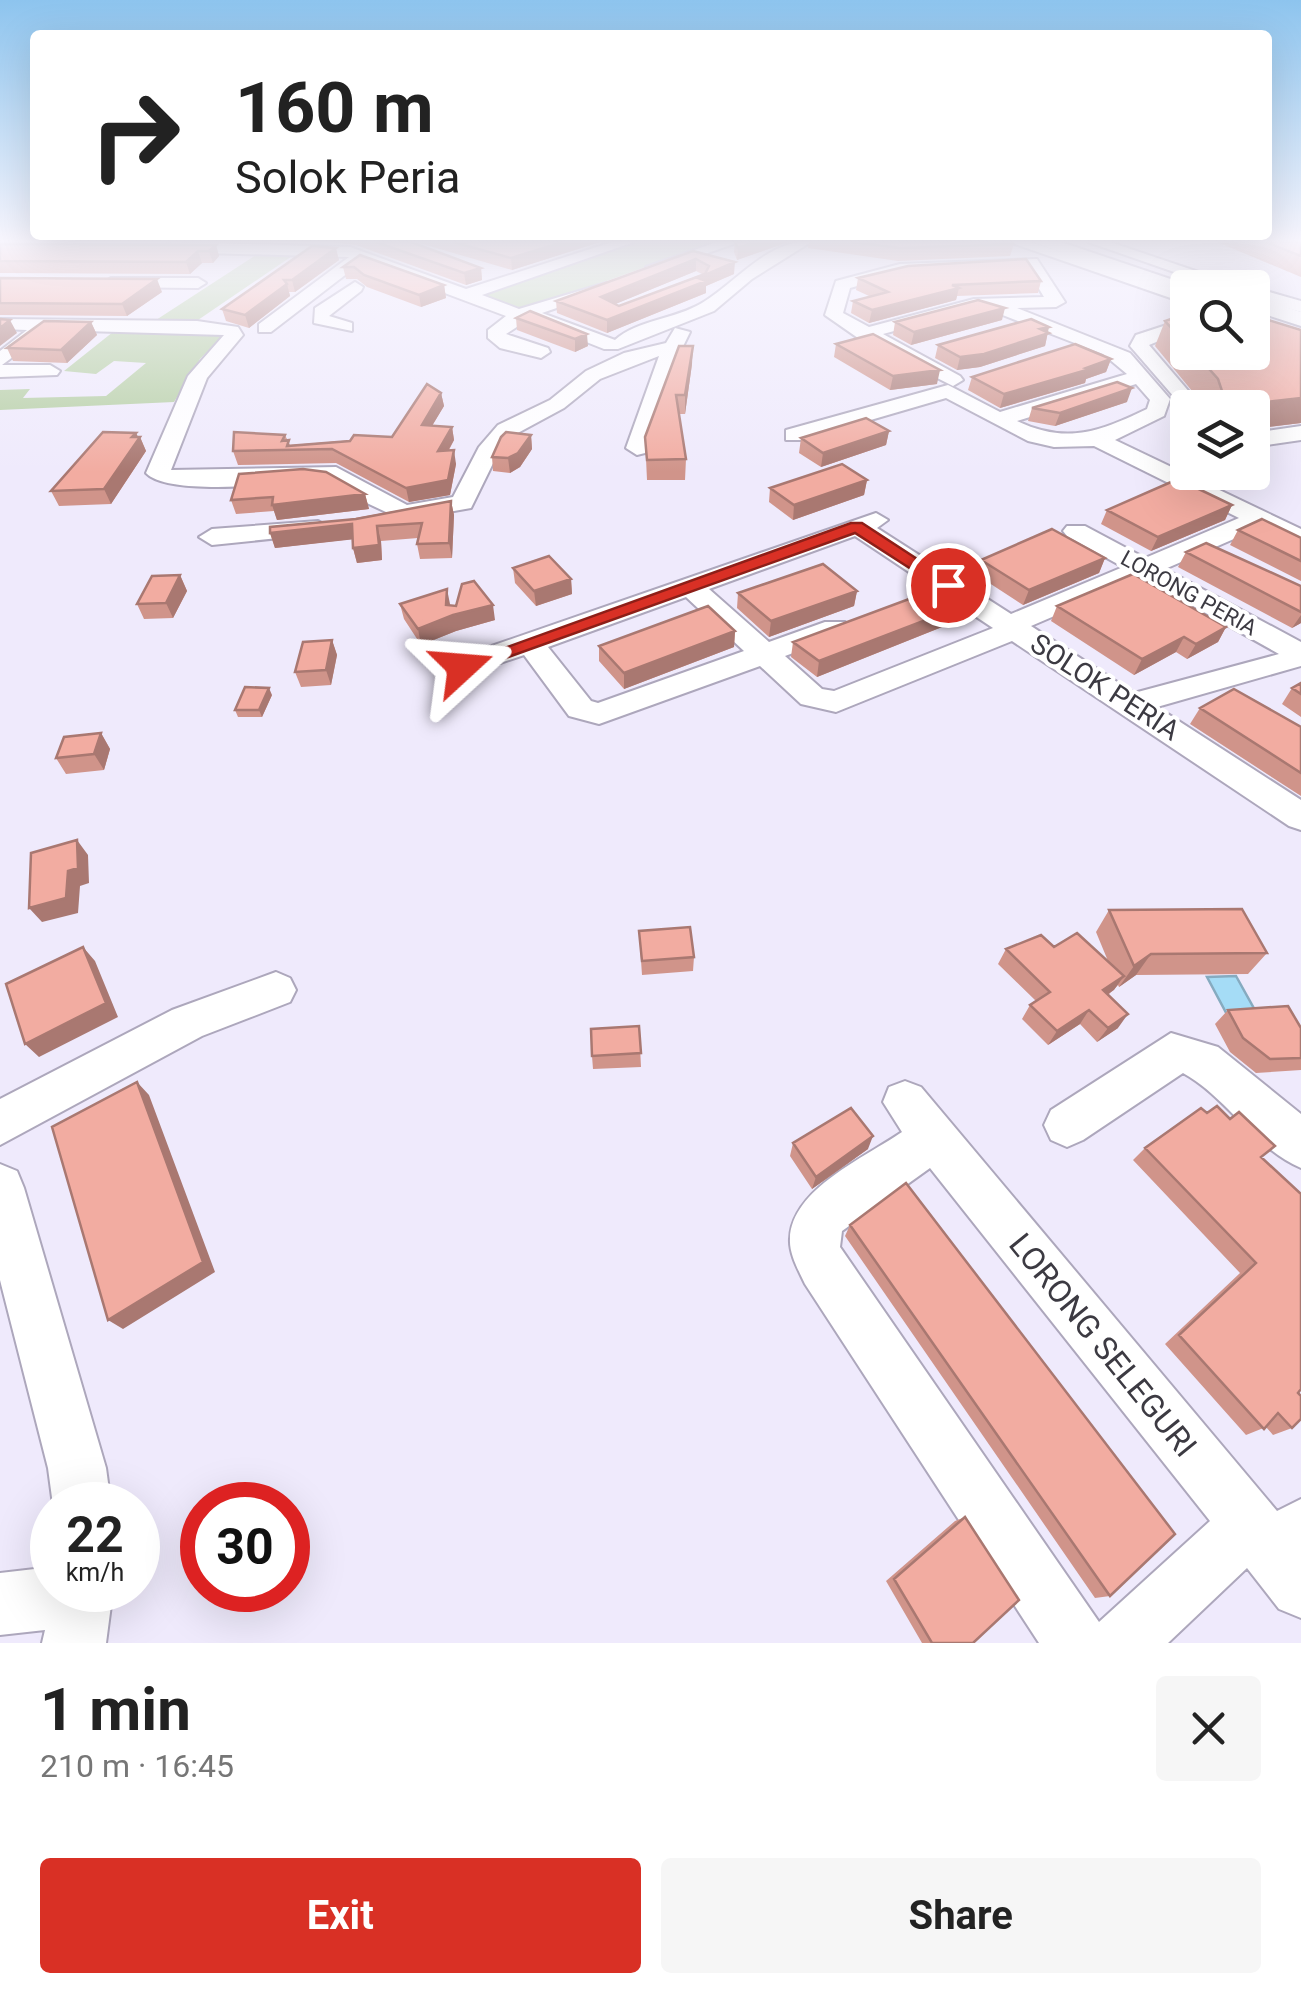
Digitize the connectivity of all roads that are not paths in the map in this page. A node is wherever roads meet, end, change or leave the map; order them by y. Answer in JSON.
{"nodes":[{"id":1,"x":29,"y":319,"type":"edge"},
{"id":2,"x":144,"y":319,"type":"edge"},
{"id":3,"x":208,"y":319,"type":"edge"},
{"id":4,"x":278,"y":319,"type":"edge"},
{"id":5,"x":320,"y":319,"type":"edge"},
{"id":6,"x":515,"y":319,"type":"edge"},
{"id":7,"x":536,"y":319,"type":"edge"},
{"id":8,"x":635,"y":319,"type":"edge"},
{"id":9,"x":679,"y":319,"type":"edge"},
{"id":10,"x":689,"y":319,"type":"edge"},
{"id":11,"x":840,"y":319,"type":"edge"},
{"id":12,"x":928,"y":319,"type":"edge"},
{"id":13,"x":1026,"y":319,"type":"edge"},
{"id":14,"x":1032,"y":321,"type":"junction"},
{"id":15,"x":0,"y":324,"type":"edge"},
{"id":16,"x":22,"y":324,"type":"junction"},
{"id":17,"x":45,"y":324,"type":"junction"},
{"id":18,"x":134,"y":325,"type":"junction"},
{"id":19,"x":197,"y":326,"type":"junction"},
{"id":20,"x":346,"y":327,"type":"dead end"},
{"id":21,"x":657,"y":327,"type":"junction"},
{"id":22,"x":265,"y":328,"type":"dead end"},
{"id":23,"x":1270,"y":328,"type":"edge"},
{"id":24,"x":1170,"y":330,"type":"edge"},
{"id":25,"x":996,"y":331,"type":"edge"},
{"id":26,"x":864,"y":334,"type":"junction"},
{"id":27,"x":1301,"y":339,"type":"edge"},
{"id":28,"x":1085,"y":343,"type":"junction"},
{"id":29,"x":611,"y":345,"type":"junction"},
{"id":30,"x":942,"y":346,"type":"edge"},
{"id":31,"x":673,"y":347,"type":"junction"},
{"id":32,"x":542,"y":352,"type":"dead end"},
{"id":33,"x":590,"y":352,"type":"dead end"},
{"id":34,"x":1051,"y":354,"type":"edge"},
{"id":35,"x":907,"y":356,"type":"junction"},
{"id":36,"x":0,"y":360,"type":"edge"},
{"id":37,"x":0,"y":371,"type":"edge"},
{"id":38,"x":50,"y":371,"type":"dead end"},
{"id":39,"x":982,"y":376,"type":"edge"},
{"id":40,"x":1140,"y":376,"type":"junction"},
{"id":41,"x":951,"y":385,"type":"junction"},
{"id":42,"x":1177,"y":390,"type":"edge"},
{"id":43,"x":1000,"y":419,"type":"junction"},
{"id":44,"x":1301,"y":433,"type":"edge"},
{"id":45,"x":794,"y":435,"type":"dead end"},
{"id":46,"x":1270,"y":437,"type":"edge"},
{"id":47,"x":1096,"y":440,"type":"junction"},
{"id":48,"x":638,"y":448,"type":"dead end"},
{"id":49,"x":402,"y":513,"type":"junction"},
{"id":50,"x":886,"y":516,"type":"dead end"},
{"id":51,"x":1259,"y":519,"type":"junction"},
{"id":52,"x":857,"y":526,"type":"junction"},
{"id":53,"x":1076,"y":531,"type":"dead end"},
{"id":54,"x":212,"y":537,"type":"dead end"},
{"id":55,"x":1301,"y":539,"type":"edge"},
{"id":56,"x":1200,"y":544,"type":"junction"},
{"id":57,"x":1234,"y":561,"type":"edge"},
{"id":58,"x":1143,"y":568,"type":"junction"},
{"id":59,"x":948,"y":585,"type":"junction"},
{"id":60,"x":690,"y":586,"type":"junction"},
{"id":61,"x":911,"y":599,"type":"edge"},
{"id":62,"x":856,"y":620,"type":"edge"},
{"id":63,"x":1012,"y":627,"type":"junction"},
{"id":64,"x":530,"y":643,"type":"junction"},
{"id":65,"x":765,"y":654,"type":"junction"},
{"id":66,"x":1301,"y":656,"type":"edge"},
{"id":67,"x":462,"y":667,"type":"dead end"},
{"id":68,"x":1215,"y":682,"type":"junction"},
{"id":69,"x":1244,"y":699,"type":"edge"},
{"id":70,"x":1132,"y":704,"type":"junction"},
{"id":71,"x":1301,"y":817,"type":"edge"},
{"id":72,"x":276,"y":990,"type":"dead end"},
{"id":73,"x":0,"y":1123,"type":"edge"},
{"id":74,"x":1067,"y":1126,"type":"dead end"},
{"id":75,"x":1301,"y":1144,"type":"edge"},
{"id":76,"x":0,"y":1188,"type":"edge"},
{"id":77,"x":78,"y":1482,"type":"edge"},
{"id":78,"x":1282,"y":1549,"type":"edge"},
{"id":79,"x":0,"y":1604,"type":"edge"},
{"id":80,"x":30,"y":1606,"type":"edge"},
{"id":81,"x":1076,"y":1643,"type":"edge"},
{"id":82,"x":1122,"y":1643,"type":"edge"}],
"edges":[{"from":1,"to":16,"type":"street"},
{"from":2,"to":18,"type":"street"},
{"from":3,"to":19,"type":"street"},
{"from":4,"to":22,"type":"street"},
{"from":5,"to":20,"type":"street"},
{"from":6,"to":32,"type":"street"},
{"from":7,"to":29,"type":"street"},
{"from":8,"to":21,"type":"street"},
{"from":9,"to":21,"type":"street"},
{"from":10,"to":31,"type":"street"},
{"from":11,"to":26,"type":"street"},
{"from":12,"to":26,"type":"street"},
{"from":13,"to":14,"type":"street"},
{"from":14,"to":25,"type":"street"},
{"from":14,"to":28,"type":"street"},
{"from":15,"to":16,"type":"street"},
{"from":16,"to":17,"type":"street"},
{"from":17,"to":18,"type":"street"},
{"from":17,"to":36,"type":"street"},
{"from":18,"to":19,"type":"street"},
{"from":19,"to":49,"type":"street"},
{"from":21,"to":29,"type":"street"},
{"from":23,"to":27,"type":"street"},
{"from":24,"to":42,"type":"street"},
{"from":26,"to":35,"type":"street"},
{"from":28,"to":34,"type":"street"},
{"from":28,"to":40,"type":"street"},
{"from":29,"to":33,"type":"street"},
{"from":30,"to":35,"type":"street"},
{"from":31,"to":48,"type":"street"},
{"from":31,"to":49,"type":"street"},
{"from":35,"to":41,"type":"street"},
{"from":37,"to":38,"type":"street"},
{"from":39,"to":41,"type":"street"},
{"from":40,"to":43,"type":"street"},
{"from":40,"to":47,"type":"street"},
{"from":41,"to":43,"type":"street"},
{"from":41,"to":45,"type":"street"},
{"from":43,"to":47,"type":"street"},
{"from":44,"to":46,"type":"street"},
{"from":47,"to":51,"type":"street"},
{"from":49,"to":54,"type":"street"},
{"from":50,"to":52,"type":"street"},
{"from":51,"to":55,"type":"street"},
{"from":51,"to":56,"type":"street"},
{"from":52,"to":59,"type":"street","name":"SOLOK PERIA"},
{"from":52,"to":60,"type":"street"},
{"from":53,"to":58,"type":"street","name":"LORONG PERIA"},
{"from":56,"to":57,"type":"street"},
{"from":56,"to":58,"type":"street"},
{"from":58,"to":63,"type":"street"},
{"from":58,"to":66,"type":"street","name":"LORONG PERIA"},
{"from":59,"to":61,"type":"street"},
{"from":59,"to":63,"type":"street","name":"SOLOK PERIA"},
{"from":60,"to":64,"type":"street"},
{"from":60,"to":65,"type":"street"},
{"from":62,"to":65,"type":"street"},
{"from":63,"to":65,"type":"street"},
{"from":63,"to":70,"type":"street","name":"SOLOK PERIA"},
{"from":64,"to":65,"type":"street"},
{"from":64,"to":67,"type":"street"},
{"from":66,"to":68,"type":"street"},
{"from":68,"to":69,"type":"street"},
{"from":68,"to":70,"type":"street"},
{"from":70,"to":71,"type":"street","name":"SOLOK PERIA"},
{"from":72,"to":73,"type":"street"},
{"from":74,"to":75,"type":"street"},
{"from":76,"to":77,"type":"street"},
{"from":78,"to":81,"type":"street","name":"LORONG SELEGURI"},
{"from":78,"to":82,"type":"street"},
{"from":79,"to":80,"type":"street"}]}
